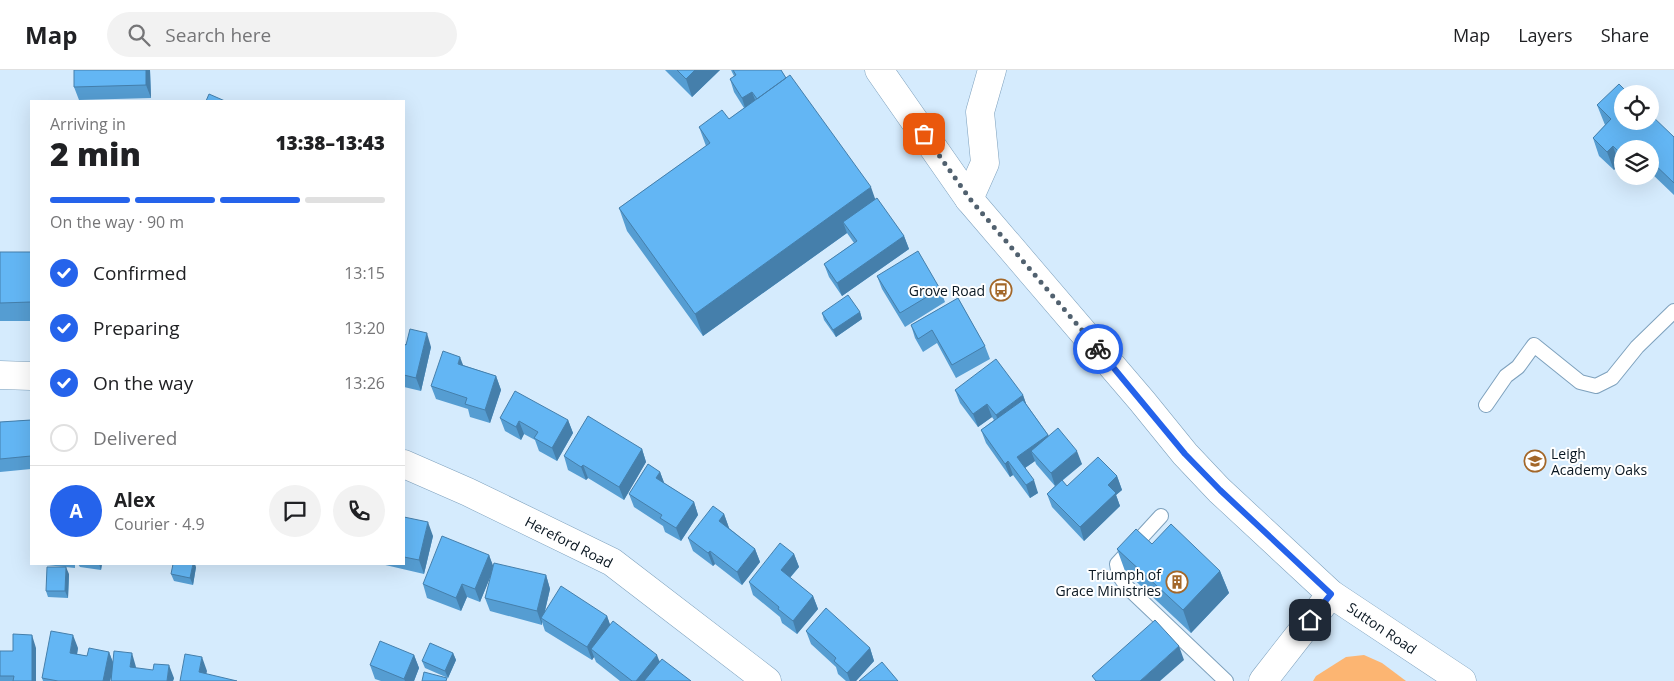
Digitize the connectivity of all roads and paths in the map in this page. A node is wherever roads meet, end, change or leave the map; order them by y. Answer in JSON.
{"nodes":[{"id":1,"x":878,"y":70,"type":"edge"},
{"id":2,"x":992,"y":70,"type":"edge"},
{"id":3,"x":970,"y":199,"type":"junction"},
{"id":4,"x":1674,"y":311,"type":"edge"},
{"id":5,"x":0,"y":375,"type":"edge"},
{"id":6,"x":30,"y":376,"type":"edge"},
{"id":7,"x":1486,"y":405,"type":"dead end"},
{"id":8,"x":405,"y":464,"type":"edge"},
{"id":9,"x":1161,"y":516,"type":"dead end"},
{"id":10,"x":1331,"y":594,"type":"junction"},
{"id":11,"x":767,"y":681,"type":"edge"},
{"id":12,"x":1226,"y":681,"type":"edge"},
{"id":13,"x":1263,"y":681,"type":"edge"},
{"id":14,"x":1462,"y":681,"type":"edge"}],
"edges":[{"from":1,"to":3,"type":"main road","name":"Sutton Road"},
{"from":2,"to":3,"type":"main road"},
{"from":3,"to":10,"type":"main road","name":"Sutton Road"},
{"from":4,"to":7,"type":"lane"},
{"from":5,"to":6,"type":"main road"},
{"from":8,"to":11,"type":"main road","name":"Hereford Road"},
{"from":9,"to":12,"type":"lane"},
{"from":10,"to":13,"type":"main road"},
{"from":10,"to":14,"type":"main road","name":"Sutton Road"}]}
